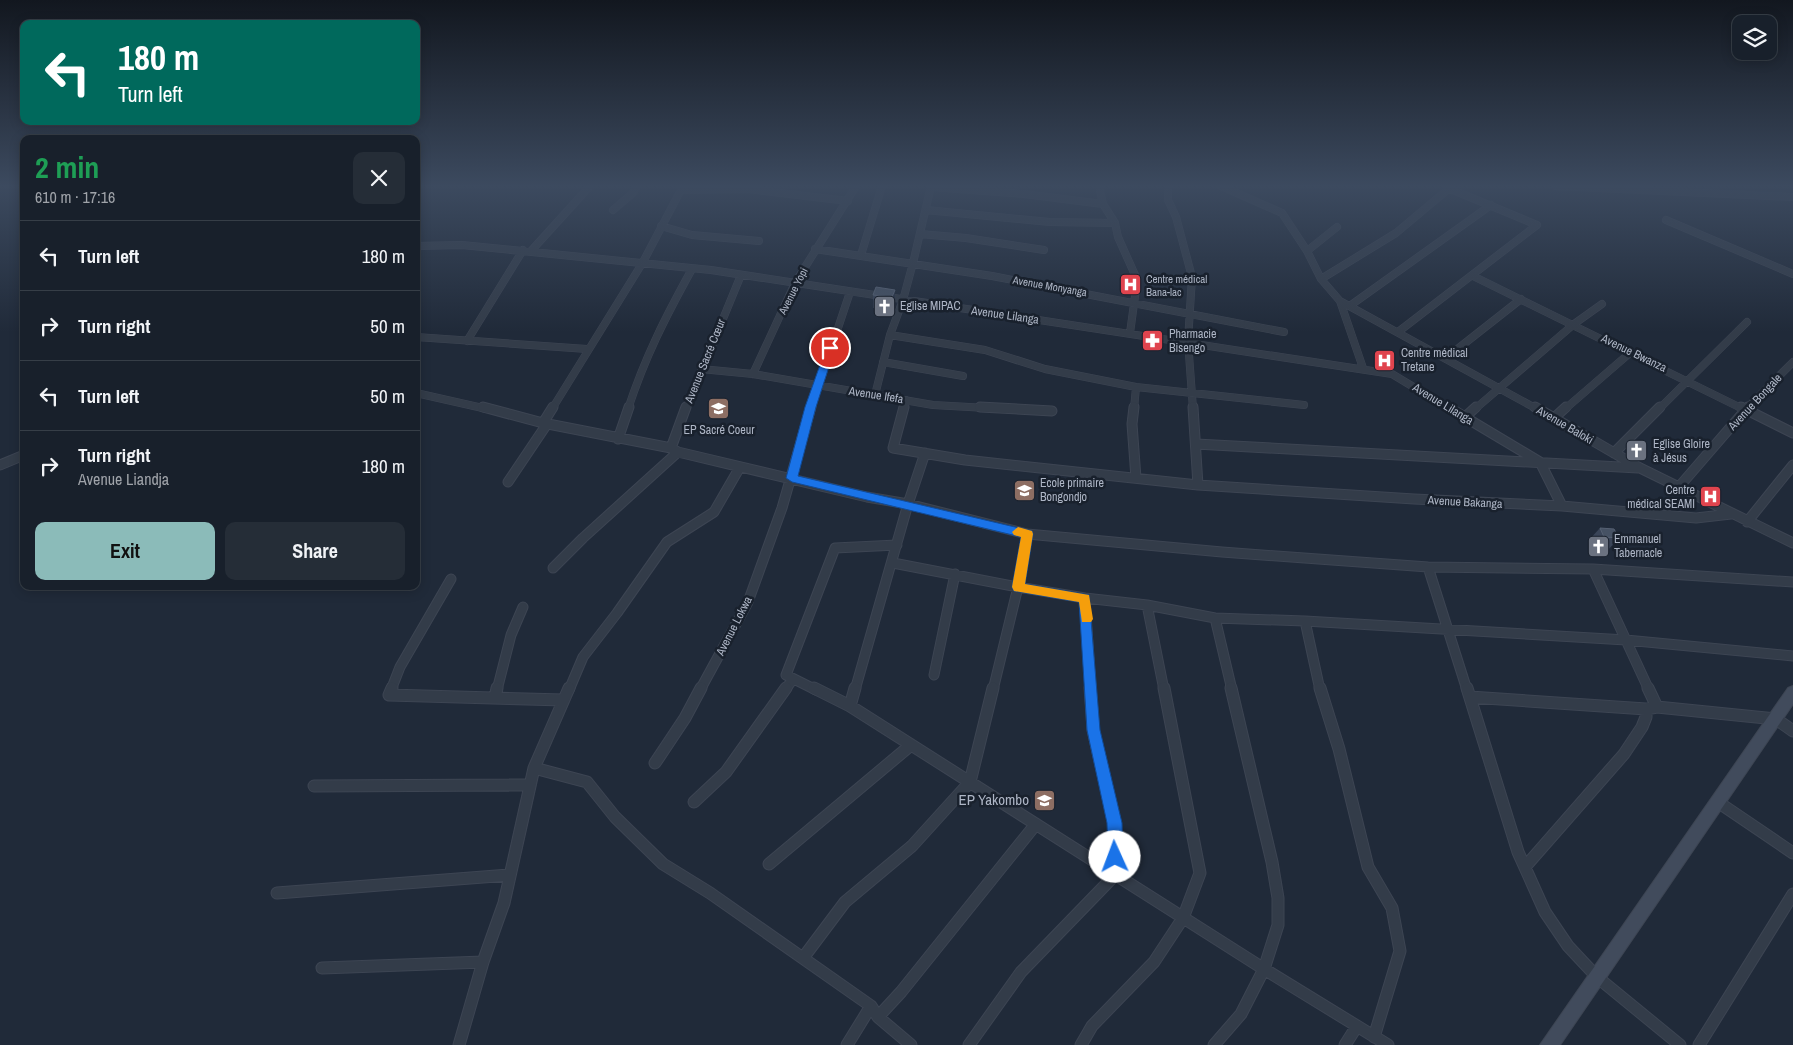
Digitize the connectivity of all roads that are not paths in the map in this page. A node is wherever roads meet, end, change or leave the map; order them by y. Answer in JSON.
{"nodes":[{"id":1,"x":920,"y":234,"type":"edge"},
{"id":2,"x":546,"y":235,"type":"edge"},
{"id":3,"x":657,"y":235,"type":"edge"},
{"id":4,"x":691,"y":235,"type":"edge"},
{"id":5,"x":825,"y":235,"type":"edge"},
{"id":6,"x":867,"y":235,"type":"edge"},
{"id":7,"x":929,"y":235,"type":"edge"},
{"id":8,"x":1118,"y":235,"type":"edge"},
{"id":9,"x":1181,"y":235,"type":"edge"},
{"id":10,"x":1296,"y":235,"type":"edge"},
{"id":11,"x":1327,"y":235,"type":"edge"},
{"id":12,"x":1393,"y":235,"type":"edge"},
{"id":13,"x":1448,"y":235,"type":"edge"},
{"id":14,"x":1526,"y":235,"type":"edge"},
{"id":15,"x":1701,"y":235,"type":"edge"},
{"id":16,"x":758,"y":241,"type":"dead end"},
{"id":17,"x":420,"y":246,"type":"edge"},
{"id":18,"x":815,"y":249,"type":"junction"},
{"id":19,"x":523,"y":250,"type":"junction"},
{"id":20,"x":1044,"y":250,"type":"dead end"},
{"id":21,"x":531,"y":251,"type":"junction"},
{"id":22,"x":1307,"y":251,"type":"junction"},
{"id":23,"x":861,"y":255,"type":"junction"},
{"id":24,"x":643,"y":262,"type":"junction"},
{"id":25,"x":913,"y":263,"type":"junction"},
{"id":26,"x":692,"y":269,"type":"junction"},
{"id":27,"x":1793,"y":274,"type":"edge"},
{"id":28,"x":741,"y":275,"type":"junction"},
{"id":29,"x":1474,"y":276,"type":"junction"},
{"id":30,"x":1321,"y":279,"type":"junction"},
{"id":31,"x":795,"y":283,"type":"junction"},
{"id":32,"x":850,"y":292,"type":"junction"},
{"id":33,"x":1521,"y":299,"type":"junction"},
{"id":34,"x":903,"y":300,"type":"junction"},
{"id":35,"x":1134,"y":301,"type":"junction"},
{"id":36,"x":1340,"y":301,"type":"junction"},
{"id":37,"x":1602,"y":304,"type":"dead end"},
{"id":38,"x":1351,"y":305,"type":"junction"},
{"id":39,"x":1190,"y":313,"type":"junction"},
{"id":40,"x":1747,"y":322,"type":"dead end"},
{"id":41,"x":1574,"y":324,"type":"junction"},
{"id":42,"x":1284,"y":332,"type":"dead end"},
{"id":43,"x":1398,"y":332,"type":"junction"},
{"id":44,"x":1130,"y":333,"type":"junction"},
{"id":45,"x":890,"y":335,"type":"junction"},
{"id":46,"x":420,"y":337,"type":"edge"},
{"id":47,"x":467,"y":341,"type":"junction"},
{"id":48,"x":1188,"y":341,"type":"junction"},
{"id":49,"x":587,"y":349,"type":"junction"},
{"id":50,"x":1631,"y":352,"type":"junction"},
{"id":51,"x":1446,"y":358,"type":"junction"},
{"id":52,"x":883,"y":362,"type":"junction"},
{"id":53,"x":1793,"y":362,"type":"edge"},
{"id":54,"x":1363,"y":368,"type":"junction"},
{"id":55,"x":701,"y":369,"type":"junction"},
{"id":56,"x":753,"y":374,"type":"junction"},
{"id":57,"x":963,"y":376,"type":"dead end"},
{"id":58,"x":1688,"y":380,"type":"junction"},
{"id":59,"x":817,"y":386,"type":"junction"},
{"id":60,"x":1136,"y":388,"type":"junction"},
{"id":61,"x":1499,"y":388,"type":"junction"},
{"id":62,"x":1193,"y":394,"type":"junction"},
{"id":63,"x":420,"y":395,"type":"edge"},
{"id":64,"x":874,"y":395,"type":"junction"},
{"id":65,"x":906,"y":400,"type":"junction"},
{"id":66,"x":1304,"y":405,"type":"dead end"},
{"id":67,"x":1746,"y":409,"type":"junction"},
{"id":68,"x":1052,"y":411,"type":"dead end"},
{"id":69,"x":1465,"y":417,"type":"junction"},
{"id":70,"x":1554,"y":418,"type":"junction"},
{"id":71,"x":545,"y":424,"type":"junction"},
{"id":72,"x":1793,"y":433,"type":"edge"},
{"id":73,"x":618,"y":439,"type":"junction"},
{"id":74,"x":1196,"y":444,"type":"junction"},
{"id":75,"x":675,"y":450,"type":"junction"},
{"id":76,"x":925,"y":453,"type":"junction"},
{"id":77,"x":1614,"y":453,"type":"junction"},
{"id":78,"x":20,"y":457,"type":"edge"},
{"id":79,"x":1540,"y":462,"type":"junction"},
{"id":80,"x":0,"y":465,"type":"edge"},
{"id":81,"x":1793,"y":465,"type":"edge"},
{"id":82,"x":740,"y":467,"type":"junction"},
{"id":83,"x":1640,"y":468,"type":"junction"},
{"id":84,"x":792,"y":478,"type":"junction"},
{"id":85,"x":1136,"y":478,"type":"junction"},
{"id":86,"x":508,"y":482,"type":"dead end"},
{"id":87,"x":1198,"y":485,"type":"junction"},
{"id":88,"x":1678,"y":488,"type":"junction"},
{"id":89,"x":908,"y":504,"type":"junction"},
{"id":90,"x":1562,"y":506,"type":"junction"},
{"id":91,"x":1731,"y":514,"type":"junction"},
{"id":92,"x":1747,"y":522,"type":"junction"},
{"id":93,"x":1028,"y":534,"type":"junction"},
{"id":94,"x":1793,"y":543,"type":"edge"},
{"id":95,"x":897,"y":545,"type":"junction"},
{"id":96,"x":893,"y":562,"type":"junction"},
{"id":97,"x":1428,"y":567,"type":"junction"},
{"id":98,"x":553,"y":568,"type":"dead end"},
{"id":99,"x":1594,"y":569,"type":"junction"},
{"id":100,"x":955,"y":574,"type":"junction"},
{"id":101,"x":451,"y":579,"type":"dead end"},
{"id":102,"x":1793,"y":582,"type":"edge"},
{"id":103,"x":1018,"y":587,"type":"junction"},
{"id":104,"x":1085,"y":598,"type":"junction"},
{"id":105,"x":1147,"y":605,"type":"junction"},
{"id":106,"x":523,"y":608,"type":"dead end"},
{"id":107,"x":1215,"y":618,"type":"junction"},
{"id":108,"x":1305,"y":621,"type":"junction"},
{"id":109,"x":1449,"y":631,"type":"junction"},
{"id":110,"x":1626,"y":640,"type":"junction"},
{"id":111,"x":1793,"y":656,"type":"edge"},
{"id":112,"x":934,"y":675,"type":"dead end"},
{"id":113,"x":793,"y":679,"type":"junction"},
{"id":114,"x":1793,"y":692,"type":"edge"},
{"id":115,"x":1470,"y":697,"type":"junction"},
{"id":116,"x":494,"y":698,"type":"junction"},
{"id":117,"x":563,"y":700,"type":"junction"},
{"id":118,"x":850,"y":706,"type":"junction"},
{"id":119,"x":1651,"y":708,"type":"junction"},
{"id":120,"x":1776,"y":720,"type":"junction"},
{"id":121,"x":1793,"y":731,"type":"edge"},
{"id":122,"x":911,"y":745,"type":"junction"},
{"id":123,"x":655,"y":764,"type":"dead end"},
{"id":124,"x":534,"y":768,"type":"junction"},
{"id":125,"x":970,"y":782,"type":"junction"},
{"id":126,"x":530,"y":785,"type":"junction"},
{"id":127,"x":314,"y":786,"type":"dead end"},
{"id":128,"x":694,"y":802,"type":"dead end"},
{"id":129,"x":1718,"y":802,"type":"junction"},
{"id":130,"x":1036,"y":824,"type":"junction"},
{"id":131,"x":1793,"y":853,"type":"edge"},
{"id":132,"x":769,"y":864,"type":"dead end"},
{"id":133,"x":1525,"y":867,"type":"junction"},
{"id":134,"x":1116,"y":874,"type":"junction"},
{"id":135,"x":509,"y":875,"type":"junction"},
{"id":136,"x":277,"y":893,"type":"dead end"},
{"id":137,"x":1793,"y":894,"type":"edge"},
{"id":138,"x":1183,"y":918,"type":"junction"},
{"id":139,"x":803,"y":958,"type":"junction"},
{"id":140,"x":483,"y":962,"type":"junction"},
{"id":141,"x":322,"y":968,"type":"dead end"},
{"id":142,"x":1264,"y":969,"type":"junction"},
{"id":143,"x":1596,"y":977,"type":"junction"},
{"id":144,"x":874,"y":1012,"type":"junction"},
{"id":145,"x":1357,"y":1026,"type":"junction"},
{"id":146,"x":1374,"y":1036,"type":"junction"},
{"id":147,"x":459,"y":1045,"type":"edge"},
{"id":148,"x":847,"y":1045,"type":"edge"},
{"id":149,"x":911,"y":1045,"type":"edge"},
{"id":150,"x":969,"y":1045,"type":"edge"},
{"id":151,"x":1081,"y":1045,"type":"edge"},
{"id":152,"x":1214,"y":1045,"type":"edge"},
{"id":153,"x":1345,"y":1045,"type":"edge"},
{"id":154,"x":1388,"y":1045,"type":"edge"},
{"id":155,"x":1549,"y":1045,"type":"edge"},
{"id":156,"x":1680,"y":1045,"type":"edge"},
{"id":157,"x":1699,"y":1045,"type":"edge"}],
"edges":[{"from":1,"to":25,"type":"street"},
{"from":2,"to":21,"type":"street"},
{"from":3,"to":24,"type":"street"},
{"from":4,"to":16,"type":"street"},
{"from":5,"to":18,"type":"street","name":"Avenue Yopi"},
{"from":6,"to":23,"type":"street"},
{"from":7,"to":20,"type":"street"},
{"from":8,"to":35,"type":"street"},
{"from":9,"to":39,"type":"street"},
{"from":10,"to":22,"type":"street"},
{"from":11,"to":22,"type":"street"},
{"from":12,"to":30,"type":"street"},
{"from":13,"to":38,"type":"street"},
{"from":14,"to":29,"type":"street"},
{"from":15,"to":27,"type":"street"},
{"from":17,"to":19,"type":"street","name":"Avenue Lilanga"},
{"from":18,"to":23,"type":"street","name":"Avenue Monyanga"},
{"from":18,"to":31,"type":"street","name":"Avenue Yopi"},
{"from":19,"to":21,"type":"street","name":"Avenue Lilanga"},
{"from":19,"to":47,"type":"street"},
{"from":21,"to":24,"type":"street","name":"Avenue Lilanga"},
{"from":22,"to":30,"type":"street"},
{"from":23,"to":25,"type":"street","name":"Avenue Monyanga"},
{"from":24,"to":26,"type":"street","name":"Avenue Lilanga"},
{"from":24,"to":49,"type":"street"},
{"from":25,"to":34,"type":"street"},
{"from":25,"to":35,"type":"street","name":"Avenue Monyanga"},
{"from":26,"to":28,"type":"street","name":"Avenue Lilanga"},
{"from":26,"to":73,"type":"street"},
{"from":28,"to":31,"type":"street","name":"Avenue Lilanga"},
{"from":28,"to":55,"type":"street","name":"Avenue Sacré Cœur"},
{"from":29,"to":33,"type":"street","name":"Avenue Bwanza"},
{"from":29,"to":43,"type":"street"},
{"from":30,"to":36,"type":"street"},
{"from":31,"to":32,"type":"street","name":"Avenue Lilanga"},
{"from":31,"to":56,"type":"street","name":"Avenue Yopi"},
{"from":32,"to":34,"type":"street","name":"Avenue Lilanga"},
{"from":32,"to":59,"type":"street","name":"Avenue Lokwa"},
{"from":33,"to":41,"type":"street","name":"Avenue Bwanza"},
{"from":33,"to":51,"type":"street"},
{"from":34,"to":44,"type":"street","name":"Avenue Lilanga"},
{"from":34,"to":45,"type":"street"},
{"from":35,"to":39,"type":"street","name":"Avenue Monyanga"},
{"from":35,"to":44,"type":"street"},
{"from":36,"to":38,"type":"street","name":"Avenue Baloki"},
{"from":36,"to":54,"type":"street"},
{"from":37,"to":41,"type":"street"},
{"from":38,"to":43,"type":"street","name":"Avenue Baloki"},
{"from":39,"to":42,"type":"street","name":"Avenue Monyanga"},
{"from":39,"to":48,"type":"street"},
{"from":40,"to":58,"type":"street"},
{"from":41,"to":50,"type":"street","name":"Avenue Bwanza"},
{"from":41,"to":61,"type":"street"},
{"from":43,"to":51,"type":"street","name":"Avenue Baloki"},
{"from":44,"to":48,"type":"street","name":"Avenue Lilanga"},
{"from":45,"to":52,"type":"street"},
{"from":45,"to":60,"type":"street"},
{"from":46,"to":47,"type":"street"},
{"from":47,"to":49,"type":"street"},
{"from":48,"to":54,"type":"street","name":"Avenue Lilanga"},
{"from":48,"to":62,"type":"street"},
{"from":49,"to":71,"type":"street"},
{"from":50,"to":58,"type":"street","name":"Avenue Bwanza"},
{"from":50,"to":70,"type":"street"},
{"from":51,"to":61,"type":"street","name":"Avenue Baloki"},
{"from":52,"to":57,"type":"street"},
{"from":52,"to":64,"type":"street"},
{"from":53,"to":67,"type":"street","name":"Avenue Bongale"},
{"from":54,"to":69,"type":"street","name":"Avenue Lilanga"},
{"from":55,"to":56,"type":"street","name":"Avenue Ifefa"},
{"from":55,"to":75,"type":"street","name":"Avenue Sacré Cœur"},
{"from":56,"to":59,"type":"street","name":"Avenue Ifefa"},
{"from":58,"to":67,"type":"street","name":"Avenue Bwanza"},
{"from":58,"to":77,"type":"street"},
{"from":59,"to":64,"type":"street","name":"Avenue Ifefa"},
{"from":59,"to":84,"type":"street","name":"Avenue Lokwa"},
{"from":60,"to":62,"type":"street"},
{"from":60,"to":85,"type":"street"},
{"from":61,"to":69,"type":"street"},
{"from":61,"to":70,"type":"street","name":"Avenue Baloki"},
{"from":62,"to":66,"type":"street"},
{"from":62,"to":74,"type":"street"},
{"from":63,"to":71,"type":"street"},
{"from":64,"to":65,"type":"street","name":"Avenue Ifefa"},
{"from":65,"to":68,"type":"street","name":"Avenue Ifefa"},
{"from":65,"to":76,"type":"street","name":"Avenue Bakanga"},
{"from":67,"to":72,"type":"street","name":"Avenue Bwanza"},
{"from":67,"to":88,"type":"street","name":"Avenue Bongale"},
{"from":69,"to":79,"type":"street","name":"Avenue Lilanga"},
{"from":70,"to":77,"type":"street","name":"Avenue Baloki"},
{"from":71,"to":73,"type":"street"},
{"from":71,"to":86,"type":"street"},
{"from":73,"to":75,"type":"street"},
{"from":74,"to":79,"type":"street"},
{"from":74,"to":87,"type":"street"},
{"from":75,"to":82,"type":"street"},
{"from":75,"to":98,"type":"street"},
{"from":76,"to":85,"type":"street","name":"Avenue Bakanga"},
{"from":76,"to":89,"type":"street"},
{"from":77,"to":83,"type":"street","name":"Avenue Baloki"},
{"from":78,"to":80,"type":"street"},
{"from":79,"to":83,"type":"street"},
{"from":79,"to":90,"type":"street"},
{"from":81,"to":92,"type":"street"},
{"from":82,"to":84,"type":"street"},
{"from":82,"to":117,"type":"street"},
{"from":83,"to":88,"type":"street","name":"Avenue Baloki"},
{"from":84,"to":89,"type":"street"},
{"from":84,"to":123,"type":"street","name":"Avenue Lokwa"},
{"from":85,"to":87,"type":"street","name":"Avenue Bakanga"},
{"from":87,"to":90,"type":"street","name":"Avenue Bakanga"},
{"from":88,"to":91,"type":"street","name":"Avenue Baloki"},
{"from":89,"to":93,"type":"street"},
{"from":89,"to":95,"type":"street"},
{"from":90,"to":91,"type":"street","name":"Avenue Bakanga"},
{"from":91,"to":92,"type":"street","name":"Avenue Baloki"},
{"from":92,"to":94,"type":"street","name":"Avenue Baloki"},
{"from":93,"to":97,"type":"street"},
{"from":93,"to":103,"type":"street"},
{"from":95,"to":96,"type":"street"},
{"from":95,"to":113,"type":"street"},
{"from":96,"to":100,"type":"street"},
{"from":96,"to":118,"type":"street"},
{"from":97,"to":99,"type":"street"},
{"from":97,"to":109,"type":"street"},
{"from":99,"to":102,"type":"street"},
{"from":99,"to":110,"type":"street"},
{"from":100,"to":103,"type":"street"},
{"from":100,"to":112,"type":"street"},
{"from":101,"to":116,"type":"street"},
{"from":103,"to":104,"type":"street"},
{"from":103,"to":125,"type":"street"},
{"from":104,"to":105,"type":"street"},
{"from":104,"to":134,"type":"street"},
{"from":105,"to":107,"type":"street"},
{"from":105,"to":138,"type":"street"},
{"from":106,"to":116,"type":"street"},
{"from":107,"to":108,"type":"street"},
{"from":107,"to":142,"type":"street"},
{"from":108,"to":109,"type":"street"},
{"from":108,"to":146,"type":"street"},
{"from":109,"to":110,"type":"street"},
{"from":109,"to":115,"type":"street"},
{"from":110,"to":111,"type":"street"},
{"from":110,"to":119,"type":"street"},
{"from":113,"to":118,"type":"street"},
{"from":113,"to":128,"type":"street"},
{"from":114,"to":120,"type":"street"},
{"from":115,"to":119,"type":"street"},
{"from":115,"to":133,"type":"street"},
{"from":116,"to":117,"type":"street"},
{"from":117,"to":124,"type":"street"},
{"from":118,"to":122,"type":"street"},
{"from":119,"to":120,"type":"street"},
{"from":119,"to":133,"type":"street"},
{"from":120,"to":121,"type":"street"},
{"from":120,"to":129,"type":"street"},
{"from":122,"to":125,"type":"street"},
{"from":122,"to":132,"type":"street"},
{"from":124,"to":126,"type":"street"},
{"from":124,"to":139,"type":"street"},
{"from":125,"to":130,"type":"street"},
{"from":125,"to":139,"type":"street"},
{"from":126,"to":127,"type":"street"},
{"from":126,"to":135,"type":"street"},
{"from":129,"to":131,"type":"street"},
{"from":129,"to":143,"type":"street"},
{"from":130,"to":134,"type":"street"},
{"from":130,"to":144,"type":"street"},
{"from":133,"to":143,"type":"street"},
{"from":134,"to":138,"type":"street"},
{"from":134,"to":150,"type":"street"},
{"from":135,"to":136,"type":"street"},
{"from":135,"to":140,"type":"street"},
{"from":137,"to":157,"type":"street"},
{"from":138,"to":142,"type":"street"},
{"from":138,"to":151,"type":"street"},
{"from":139,"to":144,"type":"street"},
{"from":140,"to":141,"type":"street"},
{"from":140,"to":147,"type":"street"},
{"from":142,"to":145,"type":"street"},
{"from":142,"to":152,"type":"street"},
{"from":143,"to":155,"type":"street"},
{"from":143,"to":156,"type":"street"},
{"from":144,"to":148,"type":"street"},
{"from":144,"to":149,"type":"street"},
{"from":145,"to":146,"type":"street"},
{"from":145,"to":153,"type":"street"},
{"from":146,"to":154,"type":"street"}]}
